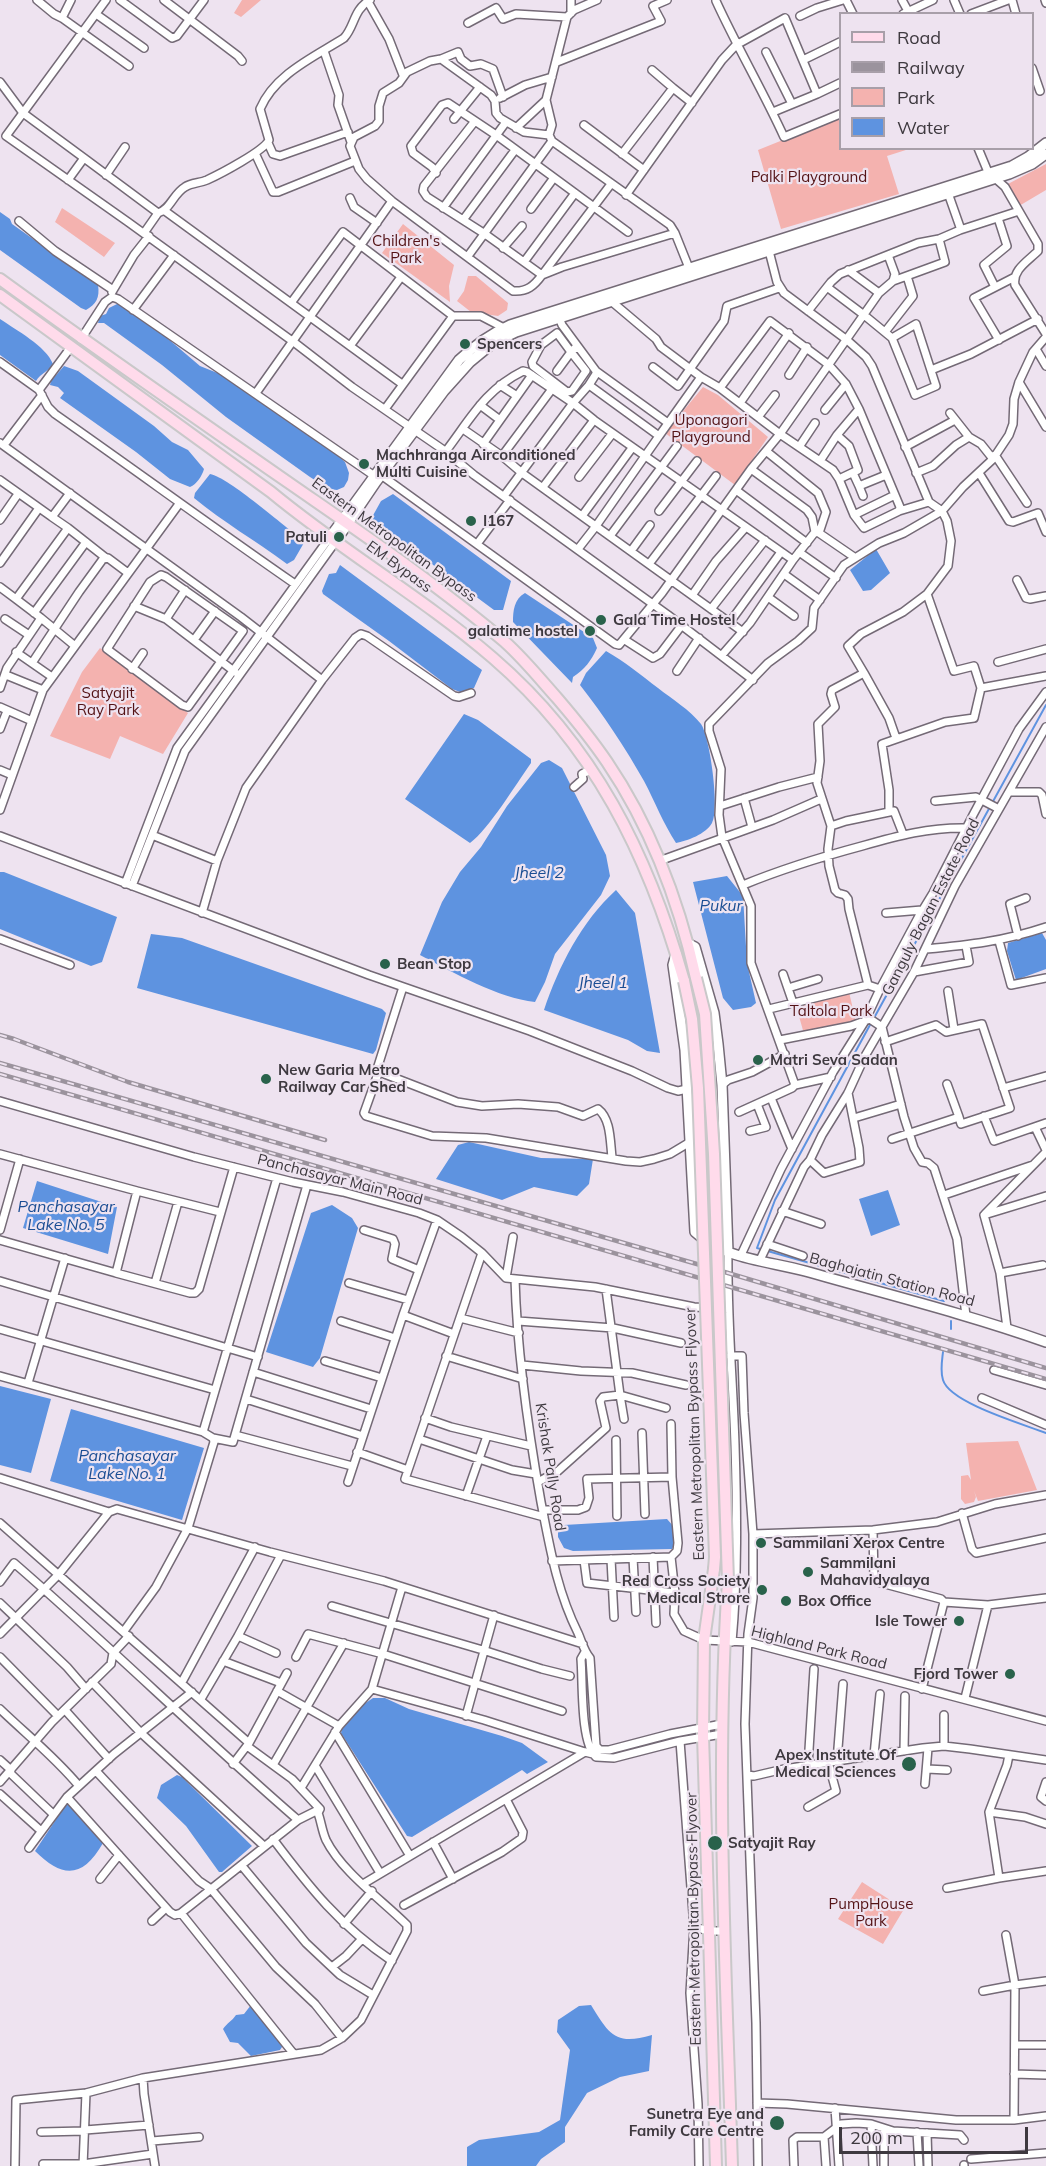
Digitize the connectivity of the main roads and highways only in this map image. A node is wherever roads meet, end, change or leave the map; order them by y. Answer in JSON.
{"nodes":[{"id":1,"x":1046,"y":143,"type":"edge"},
{"id":2,"x":1046,"y":154,"type":"edge"},
{"id":3,"x":992,"y":175,"type":"junction"},
{"id":4,"x":915,"y":200,"type":"junction"},
{"id":5,"x":768,"y":248,"type":"junction"},
{"id":6,"x":0,"y":279,"type":"edge"},
{"id":7,"x":640,"y":287,"type":"junction"},
{"id":8,"x":0,"y":296,"type":"edge"},
{"id":9,"x":558,"y":314,"type":"junction"},
{"id":10,"x":412,"y":428,"type":"junction"},
{"id":11,"x":345,"y":521,"type":"junction"},
{"id":12,"x":333,"y":539,"type":"junction"},
{"id":13,"x":689,"y":944,"type":"junction"},
{"id":14,"x":676,"y":954,"type":"junction"},
{"id":15,"x":728,"y":1252,"type":"junction"},
{"id":16,"x":1046,"y":1342,"type":"edge"},
{"id":17,"x":716,"y":2166,"type":"edge"},
{"id":18,"x":732,"y":2166,"type":"edge"}],
"edges":[{"from":1,"to":3,"type":"main road"},
{"from":2,"to":3,"type":"main road"},
{"from":3,"to":4,"type":"main road"},
{"from":3,"to":4,"type":"main road"},
{"from":4,"to":5,"type":"main road"},
{"from":5,"to":7,"type":"main road"},
{"from":5,"to":7,"type":"main road"},
{"from":6,"to":11,"type":"main road","name":"Eastern Metropolitan Bypass"},
{"from":7,"to":9,"type":"main road"},
{"from":7,"to":9,"type":"main road"},
{"from":8,"to":12,"type":"main road","name":"EM Bypass"},
{"from":9,"to":10,"type":"main road"},
{"from":9,"to":10,"type":"main road"},
{"from":10,"to":11,"type":"main road"},
{"from":11,"to":12,"type":"main road"},
{"from":11,"to":13,"type":"main road","name":"Eastern Metropolitan Bypass"},
{"from":12,"to":14,"type":"main road","name":"EM Bypass"},
{"from":13,"to":15,"type":"main road"},
{"from":13,"to":18,"type":"main road","name":"Eastern Metropolitan Bypass Flyover","bridge":true},
{"from":14,"to":15,"type":"main road","name":"Baghajatin Station Road"},
{"from":14,"to":17,"type":"main road","name":"Eastern Metropolitan Bypass Flyover","bridge":true},
{"from":15,"to":16,"type":"main road","name":"Baghajatin Station Road"}]}
